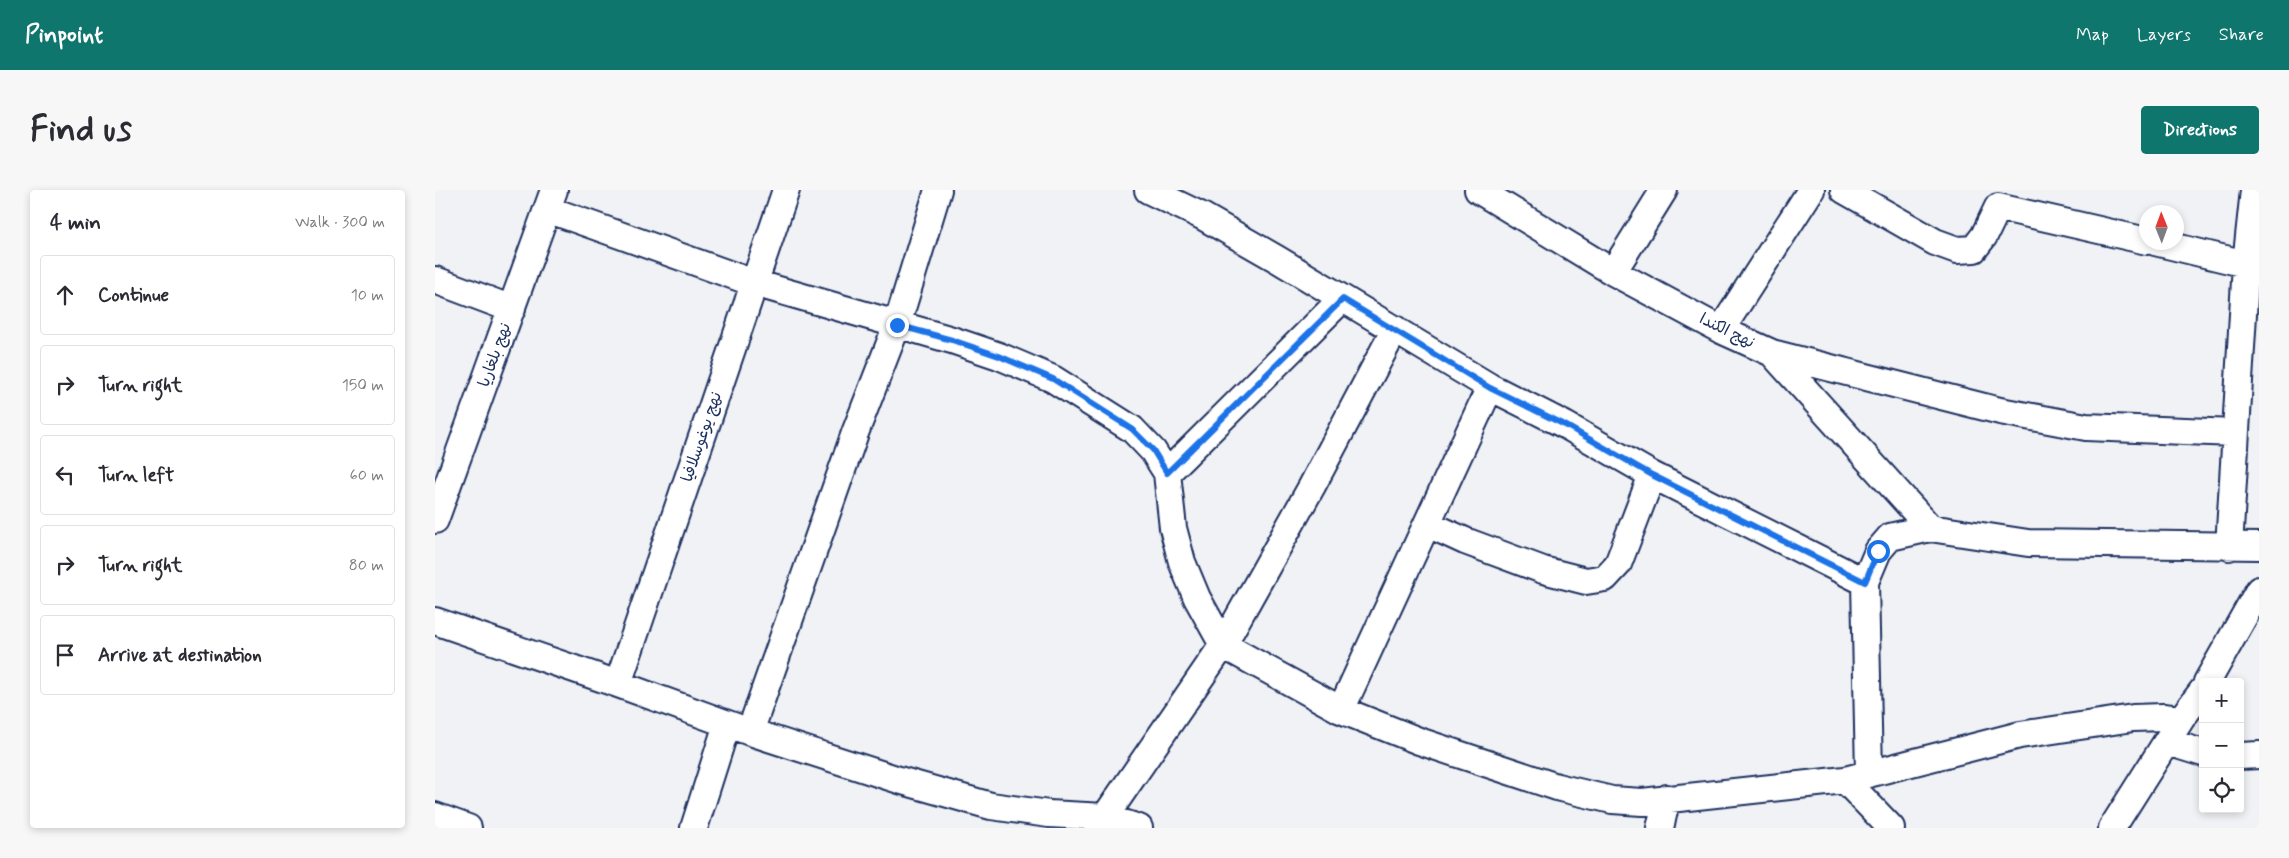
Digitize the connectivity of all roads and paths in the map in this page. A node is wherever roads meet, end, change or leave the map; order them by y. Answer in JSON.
{"nodes":[{"id":1,"x":786,"y":190,"type":"edge"},
{"id":2,"x":938,"y":190,"type":"edge"},
{"id":3,"x":1148,"y":190,"type":"edge"},
{"id":4,"x":1478,"y":190,"type":"edge"},
{"id":5,"x":1664,"y":190,"type":"edge"},
{"id":6,"x":1811,"y":190,"type":"edge"},
{"id":7,"x":1844,"y":190,"type":"edge"},
{"id":8,"x":2254,"y":190,"type":"edge"},
{"id":9,"x":2002,"y":199,"type":"edge"},
{"id":10,"x":550,"y":200,"type":"edge"},
{"id":11,"x":2139,"y":239,"type":"edge"},
{"id":12,"x":2184,"y":249,"type":"edge"},
{"id":13,"x":2246,"y":264,"type":"junction"},
{"id":14,"x":1613,"y":272,"type":"junction"},
{"id":15,"x":435,"y":280,"type":"edge"},
{"id":16,"x":754,"y":283,"type":"junction"},
{"id":17,"x":1343,"y":299,"type":"junction"},
{"id":18,"x":512,"y":309,"type":"junction"},
{"id":19,"x":897,"y":325,"type":"junction"},
{"id":20,"x":1395,"y":329,"type":"junction"},
{"id":21,"x":1721,"y":330,"type":"junction"},
{"id":22,"x":1772,"y":353,"type":"junction"},
{"id":23,"x":1490,"y":388,"type":"junction"},
{"id":24,"x":2235,"y":433,"type":"junction"},
{"id":25,"x":1167,"y":473,"type":"junction"},
{"id":26,"x":1652,"y":475,"type":"junction"},
{"id":27,"x":435,"y":520,"type":"edge"},
{"id":28,"x":1428,"y":524,"type":"junction"},
{"id":29,"x":1930,"y":528,"type":"junction"},
{"id":30,"x":2259,"y":546,"type":"edge"},
{"id":31,"x":2229,"y":547,"type":"junction"},
{"id":32,"x":1865,"y":582,"type":"junction"},
{"id":33,"x":2259,"y":590,"type":"edge"},
{"id":34,"x":435,"y":621,"type":"edge"},
{"id":35,"x":1223,"y":645,"type":"junction"},
{"id":36,"x":2209,"y":678,"type":"edge"},
{"id":37,"x":617,"y":684,"type":"junction"},
{"id":38,"x":2199,"y":695,"type":"edge"},
{"id":39,"x":1341,"y":710,"type":"junction"},
{"id":40,"x":2181,"y":719,"type":"junction"},
{"id":41,"x":739,"y":728,"type":"junction"},
{"id":42,"x":2167,"y":742,"type":"junction"},
{"id":43,"x":2199,"y":752,"type":"edge"},
{"id":44,"x":2259,"y":755,"type":"edge"},
{"id":45,"x":2244,"y":756,"type":"edge"},
{"id":46,"x":1857,"y":777,"type":"junction"},
{"id":47,"x":1667,"y":798,"type":"junction"},
{"id":48,"x":1105,"y":817,"type":"junction"},
{"id":49,"x":694,"y":828,"type":"edge"},
{"id":50,"x":1139,"y":828,"type":"edge"},
{"id":51,"x":1660,"y":828,"type":"edge"},
{"id":52,"x":1891,"y":828,"type":"edge"},
{"id":53,"x":2112,"y":828,"type":"edge"}],
"edges":[{"from":1,"to":16,"type":"street","name":"نهج يوغوسلافيا"},
{"from":2,"to":19,"type":"street"},
{"from":3,"to":17,"type":"street"},
{"from":4,"to":14,"type":"street","name":"نهج الكندا"},
{"from":5,"to":14,"type":"street"},
{"from":6,"to":21,"type":"street"},
{"from":7,"to":9,"type":"street"},
{"from":8,"to":13,"type":"street"},
{"from":9,"to":11,"type":"street"},
{"from":10,"to":16,"type":"street"},
{"from":10,"to":18,"type":"street","name":"نهج بلغاريا"},
{"from":12,"to":13,"type":"street"},
{"from":13,"to":24,"type":"street"},
{"from":14,"to":21,"type":"street","name":"نهج الكندا"},
{"from":15,"to":18,"type":"street"},
{"from":16,"to":19,"type":"street"},
{"from":16,"to":37,"type":"street","name":"نهج يوغوسلافيا"},
{"from":17,"to":20,"type":"street"},
{"from":17,"to":25,"type":"street"},
{"from":18,"to":27,"type":"street","name":"نهج بلغاريا"},
{"from":19,"to":25,"type":"street"},
{"from":19,"to":41,"type":"street"},
{"from":20,"to":23,"type":"street"},
{"from":20,"to":35,"type":"street"},
{"from":21,"to":22,"type":"street","name":"نهج الكندا"},
{"from":22,"to":24,"type":"street"},
{"from":22,"to":29,"type":"street","name":"نهج الكندا"},
{"from":23,"to":26,"type":"street"},
{"from":23,"to":28,"type":"street"},
{"from":24,"to":31,"type":"street"},
{"from":25,"to":35,"type":"street"},
{"from":26,"to":28,"type":"street"},
{"from":26,"to":32,"type":"street"},
{"from":28,"to":39,"type":"street"},
{"from":29,"to":31,"type":"street"},
{"from":29,"to":32,"type":"street"},
{"from":30,"to":31,"type":"street"},
{"from":32,"to":46,"type":"street"},
{"from":33,"to":36,"type":"street"},
{"from":34,"to":37,"type":"street"},
{"from":35,"to":39,"type":"street"},
{"from":35,"to":48,"type":"street"},
{"from":37,"to":41,"type":"street"},
{"from":38,"to":40,"type":"street"},
{"from":39,"to":47,"type":"street"},
{"from":40,"to":42,"type":"street"},
{"from":40,"to":46,"type":"street"},
{"from":41,"to":48,"type":"street"},
{"from":41,"to":49,"type":"street"},
{"from":42,"to":43,"type":"street"},
{"from":42,"to":53,"type":"street"},
{"from":44,"to":45,"type":"street"},
{"from":46,"to":47,"type":"street"},
{"from":46,"to":52,"type":"street"},
{"from":47,"to":51,"type":"street"},
{"from":48,"to":50,"type":"street"}]}
